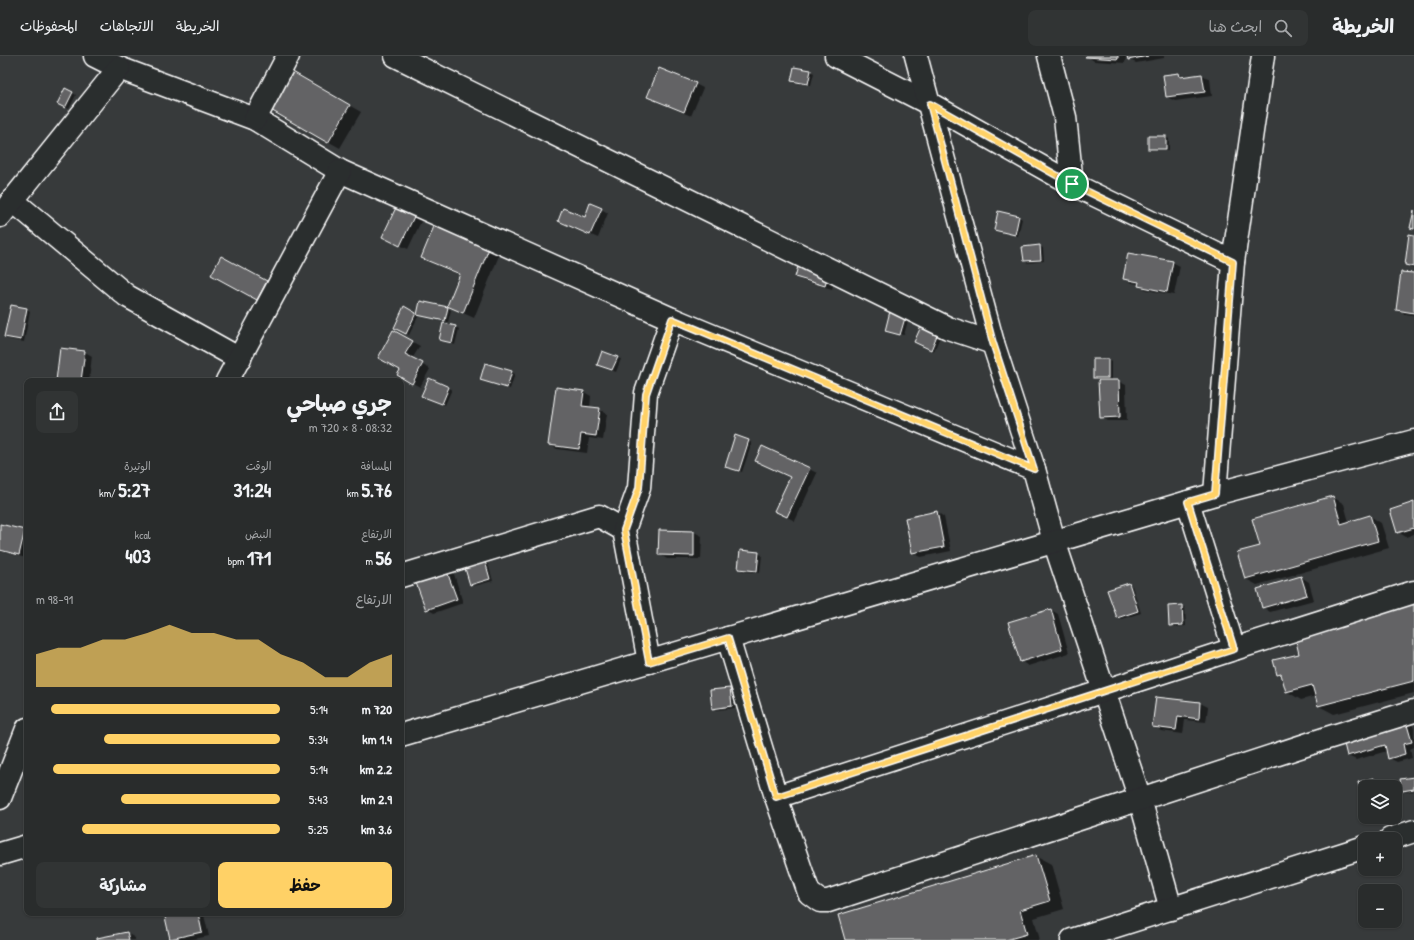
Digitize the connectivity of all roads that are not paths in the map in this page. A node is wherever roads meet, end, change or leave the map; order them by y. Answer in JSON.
{"nodes":[{"id":1,"x":95,"y":56,"type":"edge"},
{"id":2,"x":288,"y":56,"type":"edge"},
{"id":3,"x":396,"y":56,"type":"edge"},
{"id":4,"x":836,"y":56,"type":"edge"},
{"id":5,"x":916,"y":56,"type":"edge"},
{"id":6,"x":1049,"y":56,"type":"edge"},
{"id":7,"x":1253,"y":56,"type":"edge"},
{"id":8,"x":1263,"y":56,"type":"edge"},
{"id":9,"x":119,"y":68,"type":"junction"},
{"id":10,"x":1260,"y":79,"type":"junction"},
{"id":11,"x":930,"y":104,"type":"junction"},
{"id":12,"x":255,"y":119,"type":"junction"},
{"id":13,"x":340,"y":171,"type":"junction"},
{"id":14,"x":1072,"y":184,"type":"junction"},
{"id":15,"x":6,"y":208,"type":"edge"},
{"id":16,"x":1233,"y":262,"type":"junction"},
{"id":17,"x":672,"y":319,"type":"junction"},
{"id":18,"x":993,"y":343,"type":"junction"},
{"id":19,"x":240,"y":359,"type":"junction"},
{"id":20,"x":229,"y":378,"type":"edge"},
{"id":21,"x":1414,"y":441,"type":"edge"},
{"id":22,"x":1034,"y":469,"type":"junction"},
{"id":23,"x":1215,"y":494,"type":"junction"},
{"id":24,"x":1188,"y":502,"type":"junction"},
{"id":25,"x":624,"y":530,"type":"junction"},
{"id":26,"x":1054,"y":541,"type":"junction"},
{"id":27,"x":404,"y":575,"type":"edge"},
{"id":28,"x":1414,"y":592,"type":"edge"},
{"id":29,"x":728,"y":638,"type":"junction"},
{"id":30,"x":1234,"y":649,"type":"junction"},
{"id":31,"x":649,"y":662,"type":"junction"},
{"id":32,"x":1103,"y":691,"type":"junction"},
{"id":33,"x":1414,"y":711,"type":"edge"},
{"id":34,"x":404,"y":734,"type":"edge"},
{"id":35,"x":24,"y":737,"type":"edge"},
{"id":36,"x":776,"y":797,"type":"junction"},
{"id":37,"x":0,"y":798,"type":"edge"},
{"id":38,"x":1140,"y":799,"type":"junction"},
{"id":39,"x":1414,"y":831,"type":"edge"},
{"id":40,"x":1402,"y":835,"type":"edge"},
{"id":41,"x":24,"y":847,"type":"edge"},
{"id":42,"x":1358,"y":849,"type":"edge"},
{"id":43,"x":0,"y":854,"type":"edge"},
{"id":44,"x":1171,"y":909,"type":"junction"},
{"id":45,"x":1072,"y":940,"type":"edge"}],
"edges":[{"from":1,"to":9,"type":"street"},
{"from":2,"to":12,"type":"street"},
{"from":3,"to":18,"type":"street"},
{"from":4,"to":11,"type":"street"},
{"from":5,"to":11,"type":"street"},
{"from":6,"to":14,"type":"street"},
{"from":7,"to":10,"type":"street"},
{"from":8,"to":10,"type":"street"},
{"from":9,"to":12,"type":"street"},
{"from":9,"to":15,"type":"street"},
{"from":10,"to":16,"type":"street"},
{"from":11,"to":14,"type":"street"},
{"from":11,"to":18,"type":"street"},
{"from":12,"to":13,"type":"street"},
{"from":13,"to":17,"type":"street"},
{"from":13,"to":19,"type":"street"},
{"from":14,"to":16,"type":"street"},
{"from":15,"to":19,"type":"street"},
{"from":16,"to":23,"type":"street"},
{"from":17,"to":22,"type":"street"},
{"from":17,"to":25,"type":"street"},
{"from":18,"to":22,"type":"street"},
{"from":19,"to":20,"type":"street"},
{"from":21,"to":23,"type":"street"},
{"from":22,"to":26,"type":"street"},
{"from":23,"to":24,"type":"street"},
{"from":24,"to":26,"type":"street"},
{"from":24,"to":30,"type":"street"},
{"from":25,"to":27,"type":"street"},
{"from":25,"to":31,"type":"street"},
{"from":26,"to":29,"type":"street"},
{"from":26,"to":32,"type":"street"},
{"from":28,"to":30,"type":"street"},
{"from":29,"to":31,"type":"street"},
{"from":29,"to":36,"type":"street"},
{"from":30,"to":32,"type":"street"},
{"from":31,"to":34,"type":"street"},
{"from":32,"to":36,"type":"street"},
{"from":32,"to":38,"type":"street"},
{"from":33,"to":38,"type":"street"},
{"from":35,"to":37,"type":"street"},
{"from":36,"to":38,"type":"street"},
{"from":38,"to":44,"type":"street"},
{"from":39,"to":40,"type":"street"},
{"from":41,"to":43,"type":"street"},
{"from":42,"to":44,"type":"street"},
{"from":44,"to":45,"type":"street"}]}
